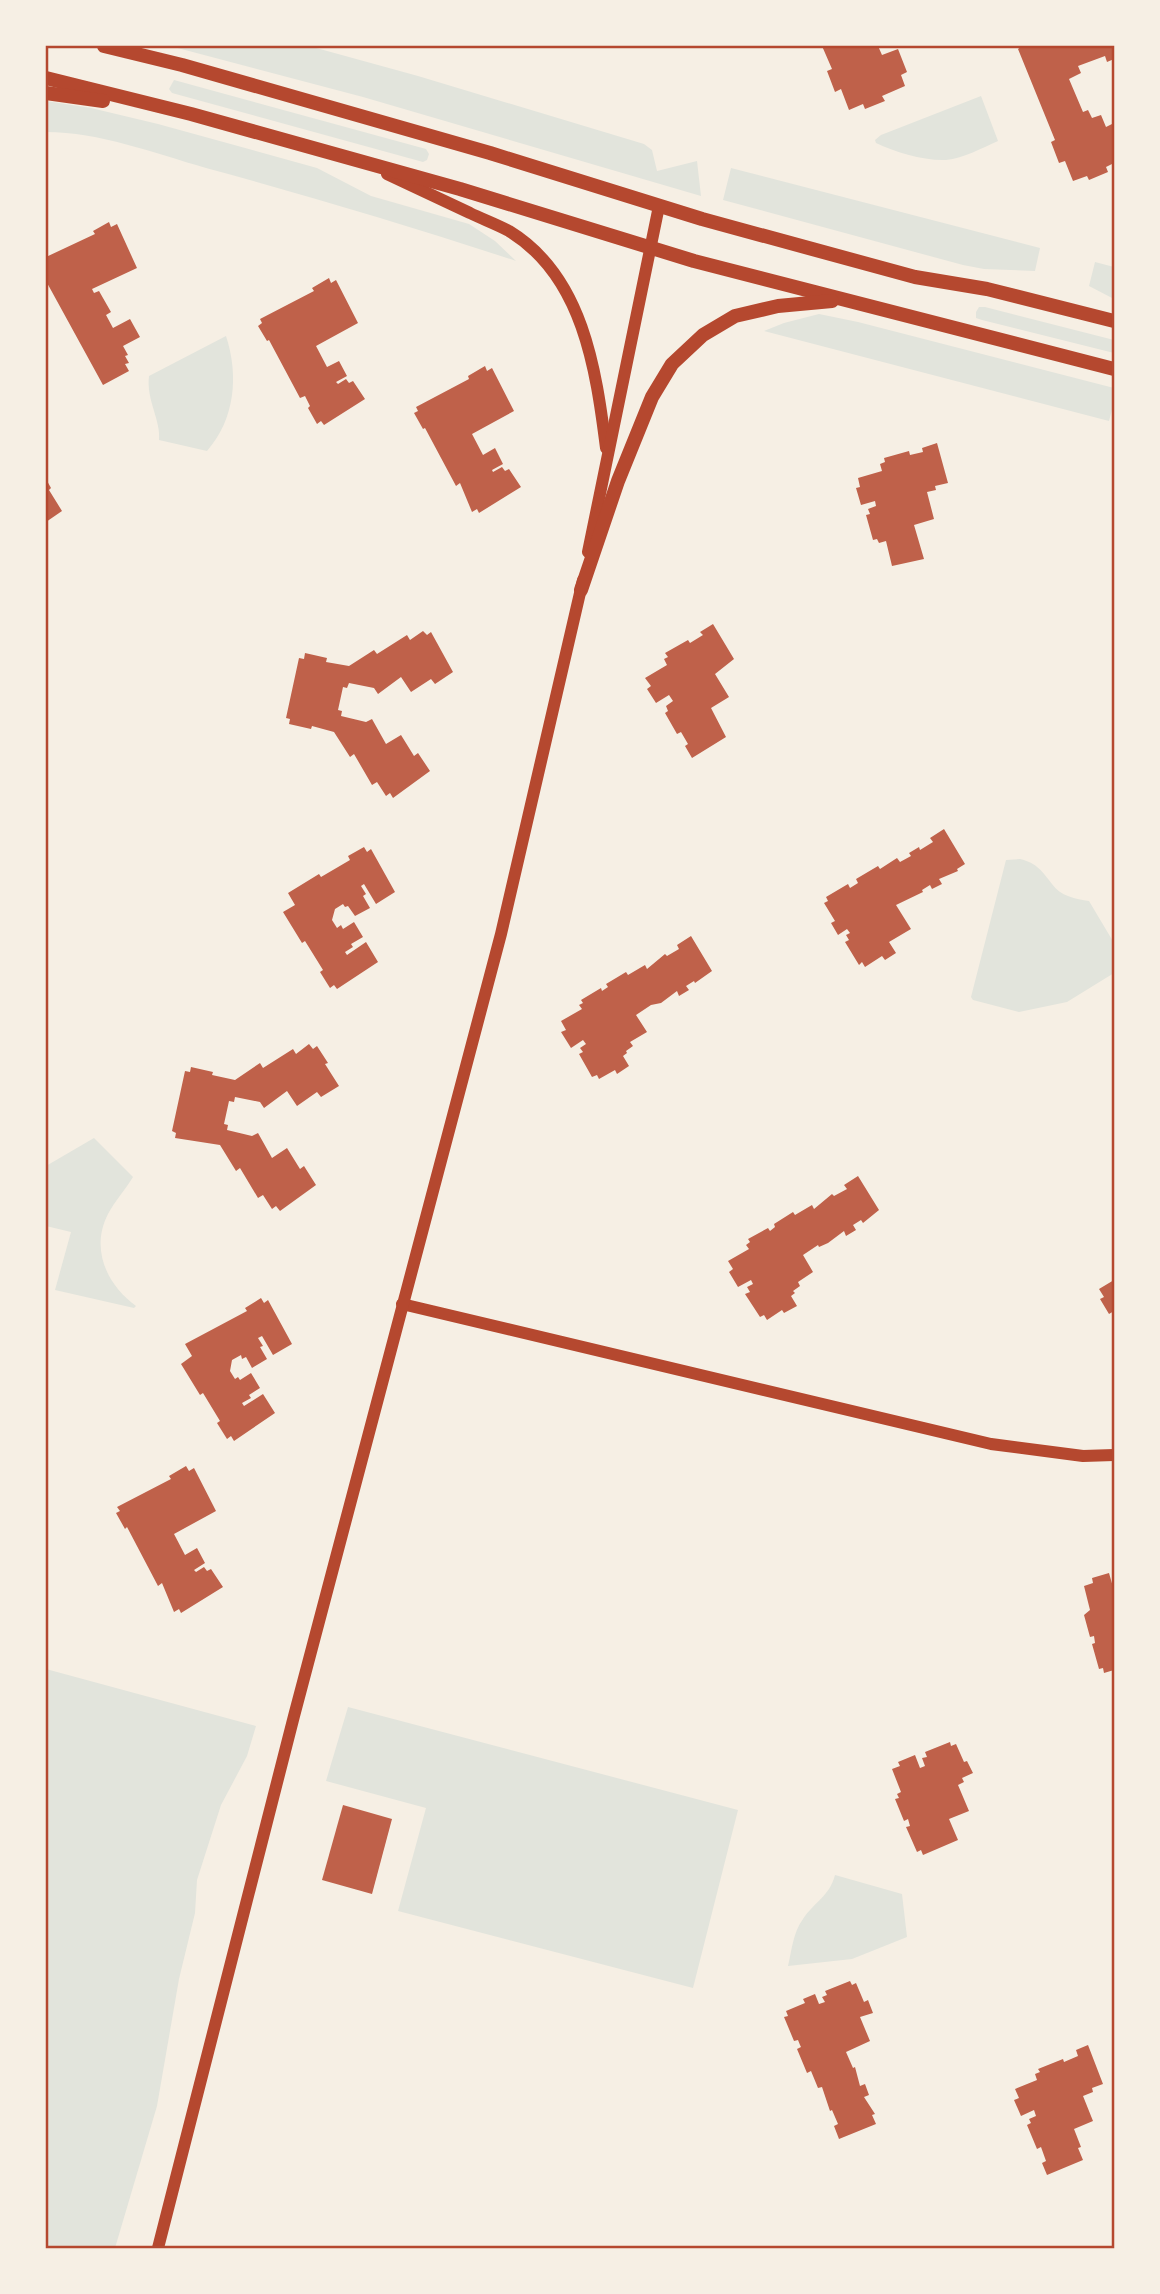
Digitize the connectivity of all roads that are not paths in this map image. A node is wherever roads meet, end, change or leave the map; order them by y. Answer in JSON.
{"nodes":[{"id":1,"x":104,"y":46,"type":"edge"},
{"id":2,"x":124,"y":46,"type":"edge"},
{"id":3,"x":182,"y":65,"type":"junction"},
{"id":4,"x":46,"y":78,"type":"edge"},
{"id":5,"x":46,"y":93,"type":"edge"},
{"id":6,"x":191,"y":114,"type":"junction"},
{"id":7,"x":362,"y":161,"type":"junction"},
{"id":8,"x":659,"y":206,"type":"junction"},
{"id":9,"x":649,"y":246,"type":"junction"},
{"id":10,"x":844,"y":300,"type":"junction"},
{"id":11,"x":1115,"y":321,"type":"edge"},
{"id":12,"x":1115,"y":369,"type":"edge"},
{"id":13,"x":607,"y":459,"type":"junction"},
{"id":14,"x":581,"y":590,"type":"junction"},
{"id":15,"x":402,"y":1304,"type":"junction"},
{"id":16,"x":1115,"y":1455,"type":"edge"},
{"id":17,"x":158,"y":2249,"type":"edge"}],
"edges":[{"from":1,"to":3,"type":"main road"},
{"from":2,"to":3,"type":"main road"},
{"from":3,"to":8,"type":"main road"},
{"from":4,"to":6,"type":"main road"},
{"from":5,"to":6,"type":"main road"},
{"from":6,"to":7,"type":"main road"},
{"from":7,"to":9,"type":"main road"},
{"from":7,"to":13,"type":"street"},
{"from":8,"to":9,"type":"street"},
{"from":8,"to":11,"type":"main road"},
{"from":9,"to":10,"type":"main road"},
{"from":9,"to":13,"type":"street"},
{"from":10,"to":12,"type":"main road"},
{"from":10,"to":14,"type":"main road"},
{"from":13,"to":14,"type":"street"},
{"from":14,"to":15,"type":"street"},
{"from":15,"to":16,"type":"street"},
{"from":15,"to":17,"type":"street"}]}
